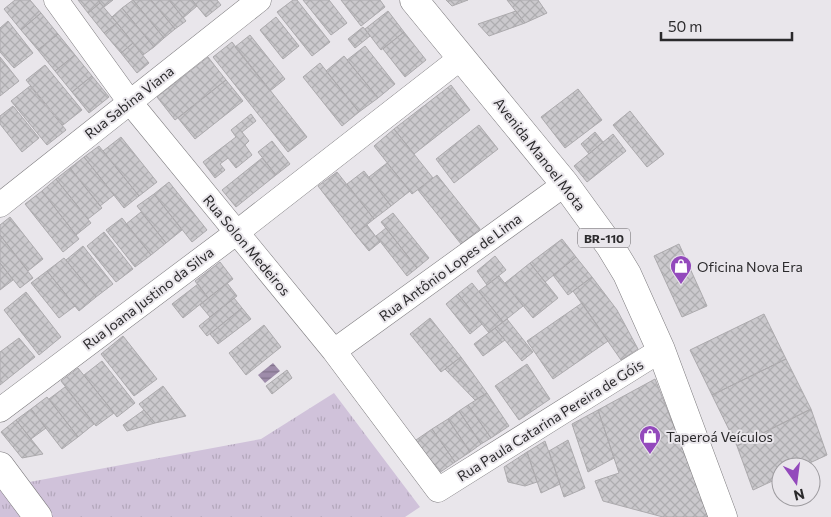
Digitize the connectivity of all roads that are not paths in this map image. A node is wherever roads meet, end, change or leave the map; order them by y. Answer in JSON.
{"nodes":[{"id":1,"x":56,"y":0,"type":"edge"},
{"id":2,"x":259,"y":0,"type":"edge"},
{"id":3,"x":414,"y":0,"type":"edge"},
{"id":4,"x":462,"y":57,"type":"junction"},
{"id":5,"x":129,"y":101,"type":"junction"},
{"id":6,"x":565,"y":184,"type":"junction"},
{"id":7,"x":0,"y":205,"type":"edge"},
{"id":8,"x":236,"y":233,"type":"junction"},
{"id":9,"x":661,"y":350,"type":"junction"},
{"id":10,"x":334,"y":351,"type":"junction"},
{"id":11,"x":0,"y":410,"type":"edge"},
{"id":12,"x":0,"y":466,"type":"edge"},
{"id":13,"x":438,"y":490,"type":"joint"},
{"id":14,"x":38,"y":517,"type":"edge"},
{"id":15,"x":723,"y":517,"type":"edge"}],
"edges":[{"from":1,"to":5,"type":"street","name":"Rua Solon Medeiros"},
{"from":2,"to":5,"type":"street","name":"Rua Sabina Viana"},
{"from":3,"to":4,"type":"main road","name":"Avenida Manoel Mota","number":"BR-110"},
{"from":4,"to":6,"type":"main road","name":"Avenida Manoel Mota","number":"BR-110"},
{"from":4,"to":8,"type":"street","name":"Rua Joana Justino da Silva"},
{"from":5,"to":7,"type":"street","name":"Rua Sabina Viana"},
{"from":5,"to":8,"type":"street","name":"Rua Solon Medeiros"},
{"from":6,"to":9,"type":"main road","name":"Avenida Manoel Mota","number":"BR-110"},
{"from":6,"to":10,"type":"street","name":"Rua Antônio Lopes de Lima"},
{"from":8,"to":10,"type":"street","name":"Rua Solon Medeiros"},
{"from":8,"to":11,"type":"street","name":"Rua Joana Justino da Silva"},
{"from":9,"to":13,"type":"street","name":"Rua Paula Catarina Pereira de Góis"},
{"from":9,"to":15,"type":"main road","name":"Avenida Manoel Mota","number":"BR-110"},
{"from":10,"to":13,"type":"street","name":"Rua Solon Medeiros"},
{"from":12,"to":14,"type":"main road"}]}
